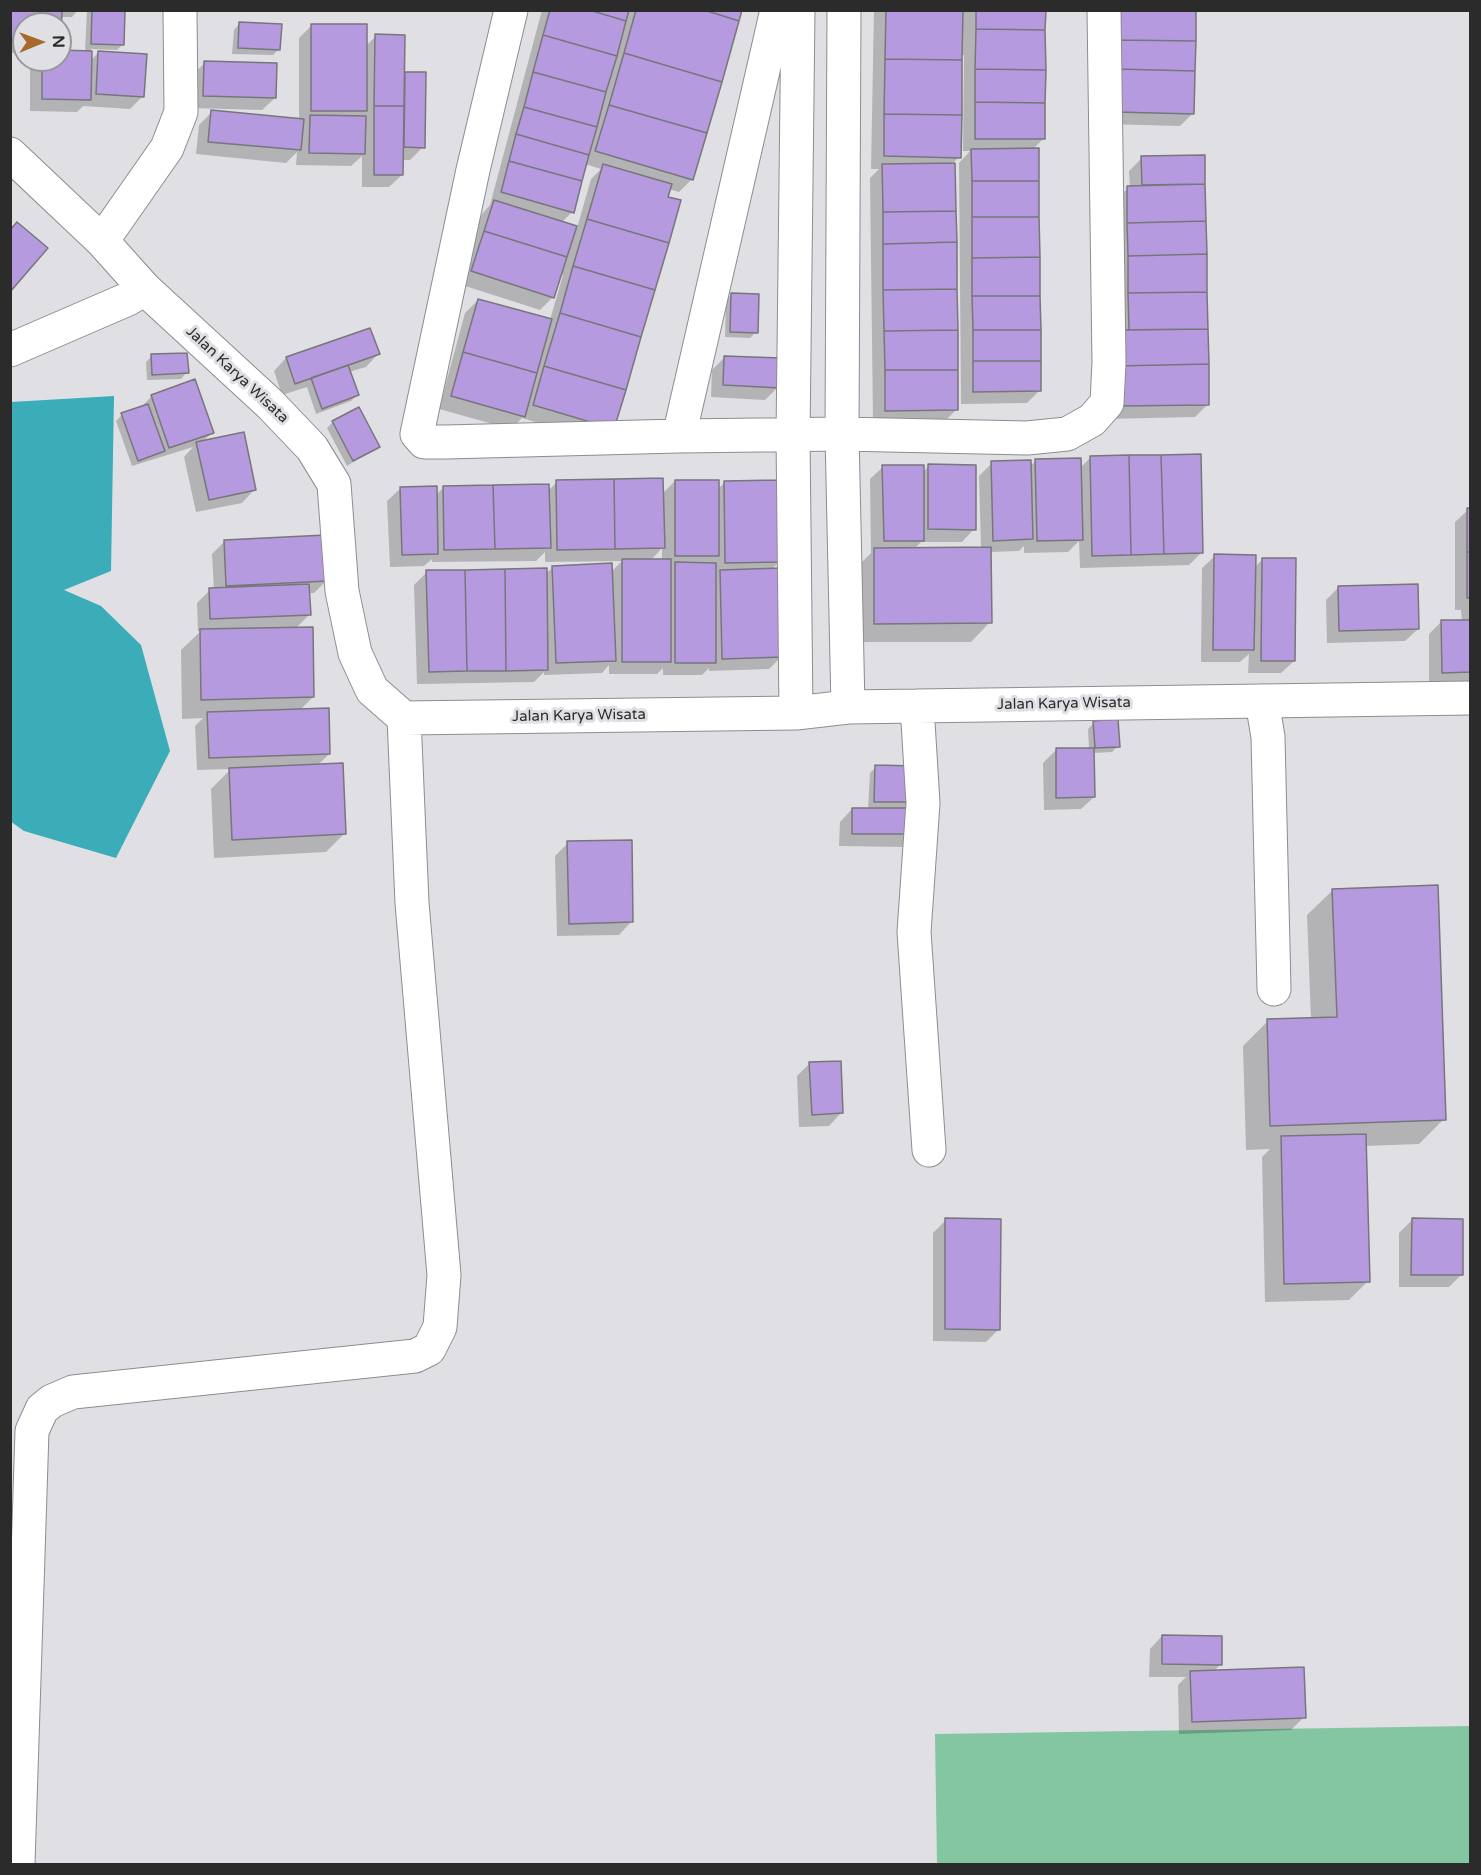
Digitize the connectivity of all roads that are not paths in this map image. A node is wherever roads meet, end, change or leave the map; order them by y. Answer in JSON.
{"nodes":[{"id":1,"x":180,"y":10,"type":"edge"},
{"id":2,"x":511,"y":10,"type":"edge"},
{"id":3,"x":777,"y":10,"type":"edge"},
{"id":4,"x":798,"y":10,"type":"edge"},
{"id":5,"x":844,"y":10,"type":"edge"},
{"id":6,"x":1104,"y":10,"type":"edge"},
{"id":7,"x":10,"y":154,"type":"edge"},
{"id":8,"x":102,"y":241,"type":"junction"},
{"id":9,"x":145,"y":289,"type":"junction"},
{"id":10,"x":10,"y":350,"type":"edge"},
{"id":11,"x":842,"y":434,"type":"junction"},
{"id":12,"x":679,"y":436,"type":"junction"},
{"id":13,"x":794,"y":436,"type":"junction"},
{"id":14,"x":1470,"y":698,"type":"edge"},
{"id":15,"x":1262,"y":701,"type":"junction"},
{"id":16,"x":917,"y":706,"type":"junction"},
{"id":17,"x":848,"y":707,"type":"junction"},
{"id":18,"x":796,"y":713,"type":"junction"},
{"id":19,"x":404,"y":718,"type":"junction"},
{"id":20,"x":1274,"y":989,"type":"dead end"},
{"id":21,"x":929,"y":1150,"type":"dead end"},
{"id":22,"x":15,"y":1846,"type":"edge"}],
"edges":[{"from":1,"to":8,"type":"street"},
{"from":2,"to":12,"type":"street"},
{"from":3,"to":12,"type":"street"},
{"from":4,"to":13,"type":"street"},
{"from":5,"to":11,"type":"street"},
{"from":6,"to":11,"type":"street"},
{"from":7,"to":8,"type":"street","name":"Jalan Karya Wisata"},
{"from":8,"to":9,"type":"street","name":"Jalan Karya Wisata"},
{"from":9,"to":10,"type":"street"},
{"from":9,"to":19,"type":"street","name":"Jalan Karya Wisata"},
{"from":11,"to":13,"type":"street"},
{"from":11,"to":17,"type":"street"},
{"from":12,"to":13,"type":"street"},
{"from":13,"to":18,"type":"street"},
{"from":14,"to":15,"type":"street","name":"Jalan Karya Wisata"},
{"from":15,"to":16,"type":"street","name":"Jalan Karya Wisata"},
{"from":15,"to":20,"type":"street"},
{"from":16,"to":17,"type":"street","name":"Jalan Karya Wisata"},
{"from":16,"to":21,"type":"street"},
{"from":17,"to":18,"type":"street","name":"Jalan Karya Wisata"},
{"from":18,"to":19,"type":"street","name":"Jalan Karya Wisata"},
{"from":19,"to":22,"type":"street"}]}
